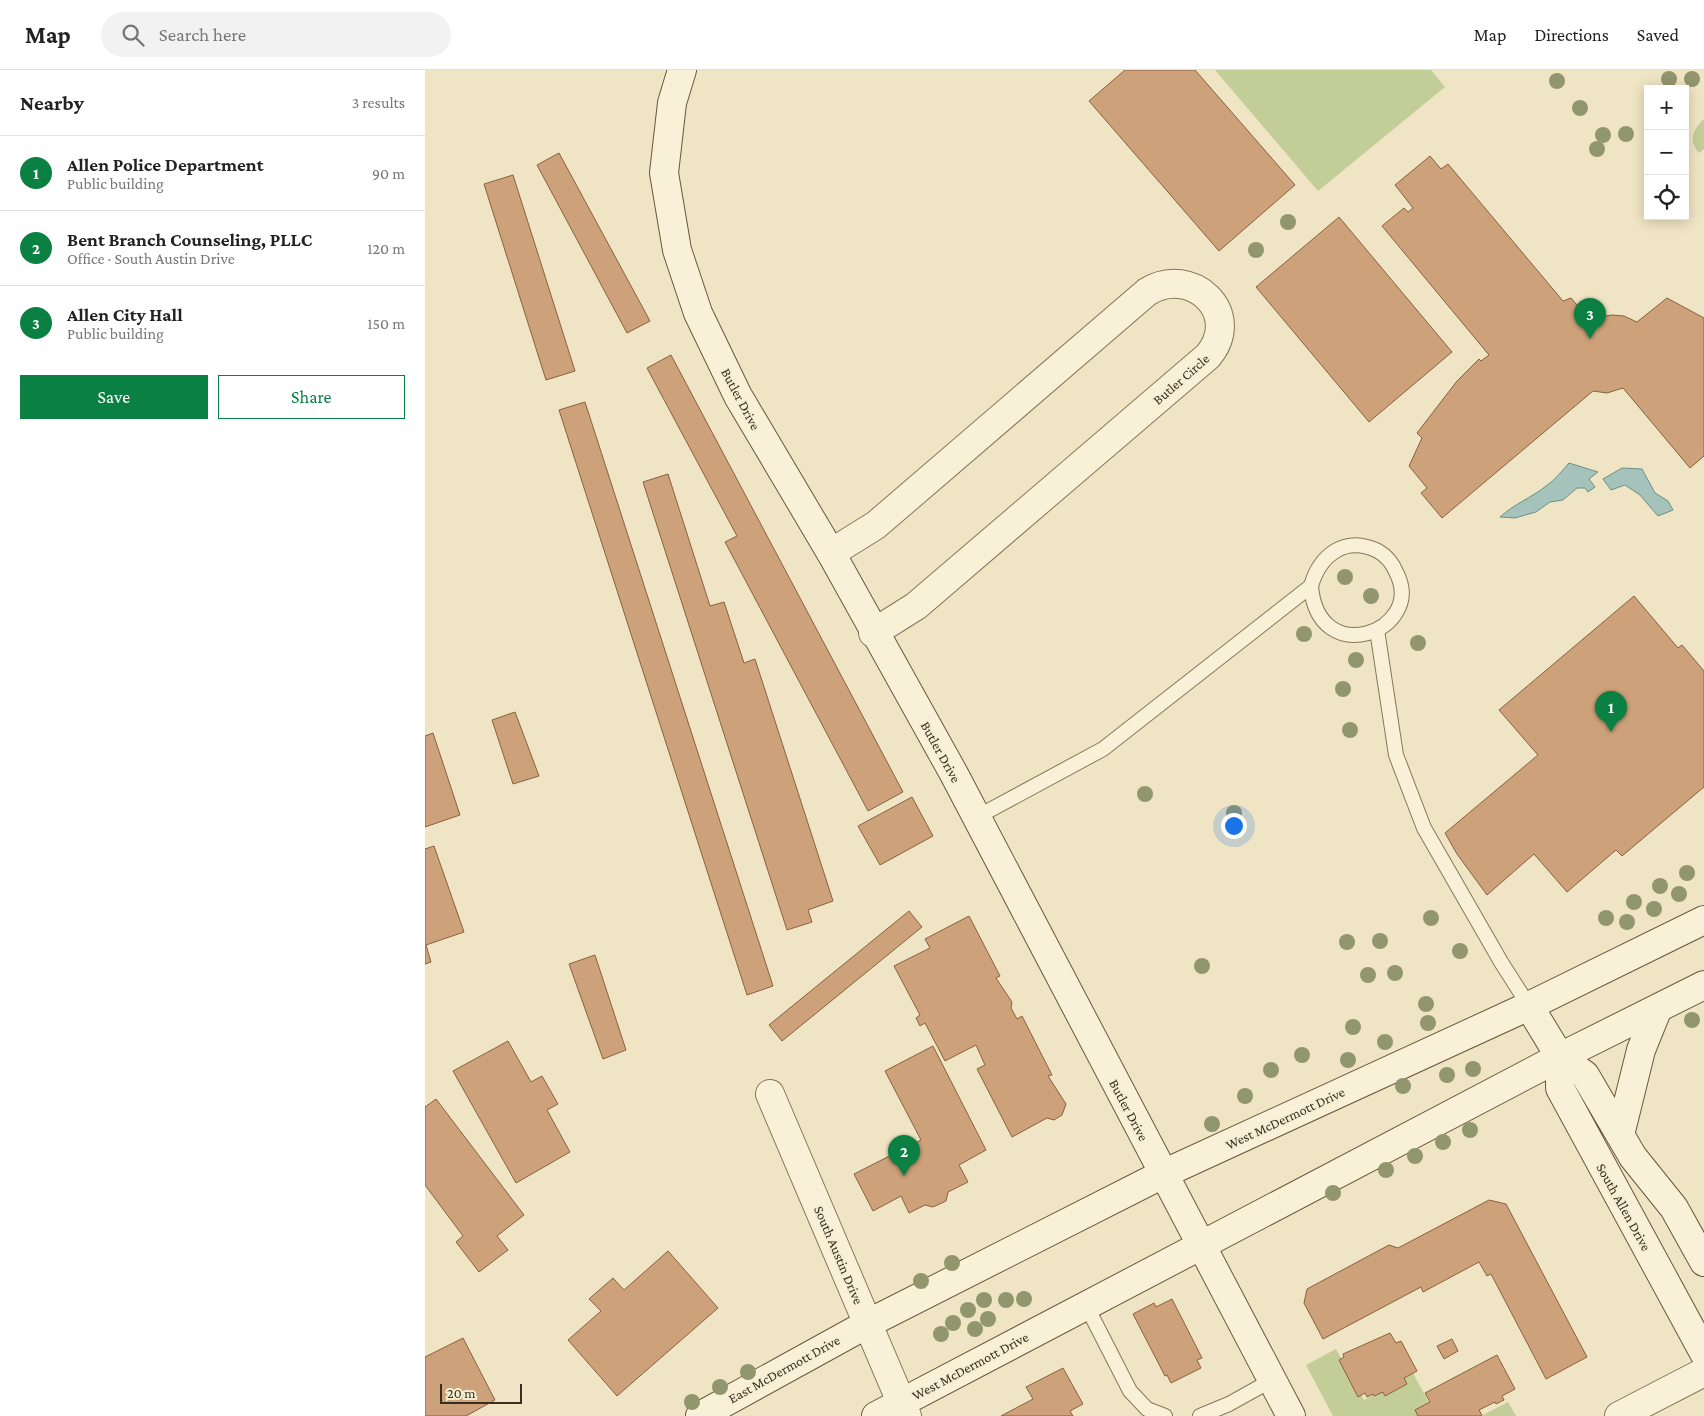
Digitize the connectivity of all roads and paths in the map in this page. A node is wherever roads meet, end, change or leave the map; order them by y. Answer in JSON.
{"nodes":[{"id":1,"x":682,"y":70,"type":"edge"},
{"id":2,"x":831,"y":553,"type":"junction"},
{"id":3,"x":1311,"y":586,"type":"junction"},
{"id":4,"x":1377,"y":630,"type":"junction"},
{"id":5,"x":873,"y":633,"type":"junction"},
{"id":6,"x":977,"y":817,"type":"junction"},
{"id":7,"x":1704,"y":920,"type":"edge"},
{"id":8,"x":1704,"y":985,"type":"edge"},
{"id":9,"x":1529,"y":1006,"type":"junction"},
{"id":10,"x":1659,"y":1008,"type":"junction"},
{"id":11,"x":1560,"y":1057,"type":"junction"},
{"id":12,"x":770,"y":1094,"type":"dead end"},
{"id":13,"x":1619,"y":1134,"type":"junction"},
{"id":14,"x":1163,"y":1174,"type":"junction"},
{"id":15,"x":1200,"y":1245,"type":"junction"},
{"id":16,"x":1704,"y":1262,"type":"edge"},
{"id":17,"x":1086,"y":1305,"type":"junction"},
{"id":18,"x":869,"y":1322,"type":"junction"},
{"id":19,"x":1704,"y":1353,"type":"edge"},
{"id":20,"x":1704,"y":1372,"type":"edge"},
{"id":21,"x":1272,"y":1380,"type":"junction"},
{"id":22,"x":905,"y":1409,"type":"edge"},
{"id":23,"x":699,"y":1416,"type":"edge"},
{"id":24,"x":876,"y":1416,"type":"edge"},
{"id":25,"x":1165,"y":1416,"type":"edge"},
{"id":26,"x":1200,"y":1416,"type":"edge"},
{"id":27,"x":1291,"y":1416,"type":"edge"},
{"id":28,"x":1619,"y":1416,"type":"edge"}],
"edges":[{"from":1,"to":2,"type":"street","name":"Butler Drive"},
{"from":2,"to":5,"type":"street","name":"Butler Drive"},
{"from":2,"to":5,"type":"street","name":"Butler Circle"},
{"from":3,"to":4,"type":"lane"},
{"from":3,"to":4,"type":"lane"},
{"from":3,"to":6,"type":"lane"},
{"from":4,"to":9,"type":"lane"},
{"from":5,"to":6,"type":"street","name":"Butler Drive"},
{"from":6,"to":14,"type":"street","name":"Butler Drive"},
{"from":7,"to":9,"type":"street","name":"West McDermott Drive"},
{"from":8,"to":10,"type":"street","name":"West McDermott Drive"},
{"from":9,"to":11,"type":"street"},
{"from":9,"to":14,"type":"street","name":"West McDermott Drive"},
{"from":10,"to":11,"type":"street","name":"West McDermott Drive"},
{"from":10,"to":13,"type":"street"},
{"from":11,"to":13,"type":"street"},
{"from":11,"to":15,"type":"street","name":"West McDermott Drive"},
{"from":11,"to":19,"type":"street","name":"South Allen Drive"},
{"from":12,"to":18,"type":"street","name":"South Austin Drive"},
{"from":13,"to":16,"type":"street"},
{"from":14,"to":15,"type":"street","name":"Butler Drive"},
{"from":14,"to":18,"type":"street","name":"West McDermott Drive"},
{"from":15,"to":17,"type":"street","name":"West McDermott Drive"},
{"from":15,"to":21,"type":"street","name":"Butler Drive"},
{"from":17,"to":22,"type":"street","name":"West McDermott Drive"},
{"from":17,"to":25,"type":"lane"},
{"from":18,"to":22,"type":"street","name":"South Austin Drive"},
{"from":18,"to":23,"type":"street","name":"East McDermott Drive"},
{"from":20,"to":28,"type":"street"},
{"from":21,"to":26,"type":"lane"},
{"from":21,"to":27,"type":"street","name":"Butler Drive"},
{"from":22,"to":24,"type":"street"}]}
